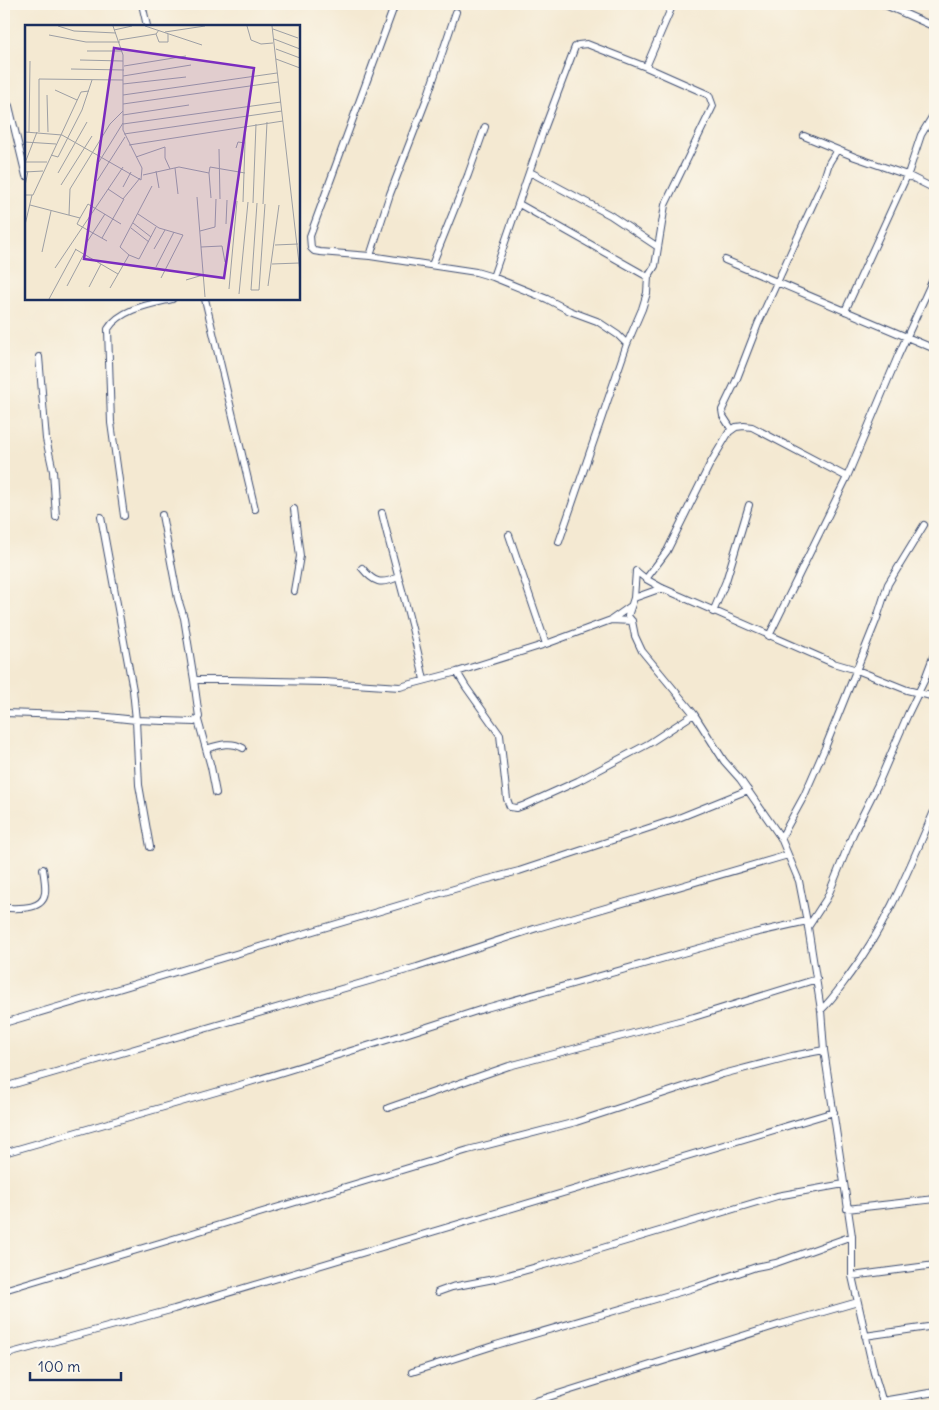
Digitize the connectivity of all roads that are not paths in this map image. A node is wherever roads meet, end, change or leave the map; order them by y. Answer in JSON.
{"nodes":[{"id":1,"x":142,"y":4,"type":"edge"},
{"id":2,"x":395,"y":4,"type":"edge"},
{"id":3,"x":673,"y":4,"type":"edge"},
{"id":4,"x":883,"y":4,"type":"edge"},
{"id":5,"x":456,"y":12,"type":"dead end"},
{"id":6,"x":147,"y":25,"type":"edge"},
{"id":7,"x":935,"y":27,"type":"edge"},
{"id":8,"x":646,"y":66,"type":"junction"},
{"id":9,"x":9,"y":106,"type":"dead end"},
{"id":10,"x":935,"y":112,"type":"edge"},
{"id":11,"x":485,"y":126,"type":"dead end"},
{"id":12,"x":804,"y":136,"type":"dead end"},
{"id":13,"x":837,"y":150,"type":"junction"},
{"id":14,"x":25,"y":172,"type":"edge"},
{"id":15,"x":530,"y":172,"type":"junction"},
{"id":16,"x":907,"y":175,"type":"junction"},
{"id":17,"x":935,"y":189,"type":"edge"},
{"id":18,"x":519,"y":204,"type":"junction"},
{"id":19,"x":658,"y":247,"type":"junction"},
{"id":20,"x":370,"y":256,"type":"junction"},
{"id":21,"x":725,"y":260,"type":"dead end"},
{"id":22,"x":432,"y":265,"type":"junction"},
{"id":23,"x":935,"y":275,"type":"edge"},
{"id":24,"x":494,"y":277,"type":"junction"},
{"id":25,"x":648,"y":277,"type":"junction"},
{"id":26,"x":777,"y":283,"type":"junction"},
{"id":27,"x":169,"y":300,"type":"edge"},
{"id":28,"x":205,"y":300,"type":"edge"},
{"id":29,"x":845,"y":311,"type":"junction"},
{"id":30,"x":907,"y":336,"type":"junction"},
{"id":31,"x":627,"y":344,"type":"junction"},
{"id":32,"x":935,"y":349,"type":"edge"},
{"id":33,"x":39,"y":357,"type":"dead end"},
{"id":34,"x":732,"y":430,"type":"junction"},
{"id":35,"x":848,"y":477,"type":"junction"},
{"id":36,"x":749,"y":505,"type":"dead end"},
{"id":37,"x":255,"y":509,"type":"dead end"},
{"id":38,"x":294,"y":509,"type":"dead end"},
{"id":39,"x":382,"y":513,"type":"dead end"},
{"id":40,"x":162,"y":515,"type":"dead end"},
{"id":41,"x":124,"y":516,"type":"dead end"},
{"id":42,"x":56,"y":517,"type":"dead end"},
{"id":43,"x":101,"y":517,"type":"dead end"},
{"id":44,"x":924,"y":525,"type":"dead end"},
{"id":45,"x":510,"y":535,"type":"dead end"},
{"id":46,"x":559,"y":542,"type":"dead end"},
{"id":47,"x":362,"y":568,"type":"dead end"},
{"id":48,"x":398,"y":577,"type":"junction"},
{"id":49,"x":646,"y":580,"type":"junction"},
{"id":50,"x":662,"y":588,"type":"junction"},
{"id":51,"x":294,"y":591,"type":"dead end"},
{"id":52,"x":634,"y":598,"type":"junction"},
{"id":53,"x":631,"y":606,"type":"junction"},
{"id":54,"x":713,"y":612,"type":"junction"},
{"id":55,"x":611,"y":620,"type":"junction"},
{"id":56,"x":632,"y":622,"type":"junction"},
{"id":57,"x":769,"y":636,"type":"junction"},
{"id":58,"x":546,"y":644,"type":"junction"},
{"id":59,"x":935,"y":652,"type":"edge"},
{"id":60,"x":857,"y":670,"type":"junction"},
{"id":61,"x":457,"y":672,"type":"junction"},
{"id":62,"x":194,"y":680,"type":"junction"},
{"id":63,"x":424,"y":680,"type":"junction"},
{"id":64,"x":919,"y":692,"type":"junction"},
{"id":65,"x":935,"y":697,"type":"edge"},
{"id":66,"x":4,"y":713,"type":"edge"},
{"id":67,"x":694,"y":714,"type":"junction"},
{"id":68,"x":136,"y":720,"type":"junction"},
{"id":69,"x":198,"y":720,"type":"junction"},
{"id":70,"x":243,"y":748,"type":"dead end"},
{"id":71,"x":206,"y":750,"type":"junction"},
{"id":72,"x":748,"y":790,"type":"junction"},
{"id":73,"x":216,"y":793,"type":"dead end"},
{"id":74,"x":935,"y":809,"type":"edge"},
{"id":75,"x":781,"y":838,"type":"junction"},
{"id":76,"x":150,"y":847,"type":"dead end"},
{"id":77,"x":788,"y":855,"type":"junction"},
{"id":78,"x":43,"y":869,"type":"dead end"},
{"id":79,"x":4,"y":908,"type":"edge"},
{"id":80,"x":808,"y":924,"type":"junction"},
{"id":81,"x":817,"y":980,"type":"junction"},
{"id":82,"x":821,"y":1010,"type":"junction"},
{"id":83,"x":4,"y":1023,"type":"edge"},
{"id":84,"x":824,"y":1050,"type":"junction"},
{"id":85,"x":4,"y":1087,"type":"edge"},
{"id":86,"x":388,"y":1108,"type":"dead end"},
{"id":87,"x":834,"y":1112,"type":"junction"},
{"id":88,"x":4,"y":1153,"type":"edge"},
{"id":89,"x":844,"y":1184,"type":"junction"},
{"id":90,"x":935,"y":1199,"type":"edge"},
{"id":91,"x":847,"y":1209,"type":"junction"},
{"id":92,"x":852,"y":1236,"type":"junction"},
{"id":93,"x":935,"y":1265,"type":"edge"},
{"id":94,"x":852,"y":1276,"type":"junction"},
{"id":95,"x":4,"y":1290,"type":"edge"},
{"id":96,"x":438,"y":1292,"type":"dead end"},
{"id":97,"x":858,"y":1302,"type":"junction"},
{"id":98,"x":935,"y":1326,"type":"edge"},
{"id":99,"x":865,"y":1336,"type":"junction"},
{"id":100,"x":4,"y":1355,"type":"edge"},
{"id":101,"x":412,"y":1372,"type":"dead end"},
{"id":102,"x":935,"y":1392,"type":"edge"},
{"id":103,"x":883,"y":1403,"type":"edge"},
{"id":104,"x":520,"y":1406,"type":"edge"}],
"edges":[{"from":1,"to":6,"type":"street"},
{"from":2,"to":20,"type":"street"},
{"from":3,"to":8,"type":"street"},
{"from":4,"to":7,"type":"street"},
{"from":5,"to":20,"type":"street"},
{"from":8,"to":15,"type":"street"},
{"from":8,"to":19,"type":"street"},
{"from":9,"to":14,"type":"street"},
{"from":10,"to":16,"type":"street"},
{"from":11,"to":22,"type":"street"},
{"from":12,"to":13,"type":"street"},
{"from":13,"to":16,"type":"street"},
{"from":13,"to":26,"type":"street"},
{"from":15,"to":18,"type":"street"},
{"from":15,"to":19,"type":"street"},
{"from":16,"to":17,"type":"street"},
{"from":16,"to":29,"type":"street"},
{"from":18,"to":24,"type":"street"},
{"from":18,"to":25,"type":"street"},
{"from":19,"to":25,"type":"street"},
{"from":20,"to":22,"type":"street"},
{"from":21,"to":26,"type":"street"},
{"from":22,"to":24,"type":"street"},
{"from":23,"to":30,"type":"street"},
{"from":24,"to":31,"type":"street"},
{"from":25,"to":31,"type":"street"},
{"from":26,"to":29,"type":"street"},
{"from":26,"to":34,"type":"street"},
{"from":27,"to":41,"type":"street"},
{"from":28,"to":37,"type":"street"},
{"from":29,"to":30,"type":"street"},
{"from":30,"to":32,"type":"street"},
{"from":30,"to":35,"type":"street"},
{"from":31,"to":46,"type":"street"},
{"from":33,"to":42,"type":"street"},
{"from":34,"to":35,"type":"street"},
{"from":34,"to":49,"type":"street"},
{"from":35,"to":57,"type":"street"},
{"from":36,"to":54,"type":"street"},
{"from":38,"to":51,"type":"street"},
{"from":39,"to":48,"type":"street"},
{"from":40,"to":62,"type":"street"},
{"from":43,"to":68,"type":"street"},
{"from":44,"to":60,"type":"street"},
{"from":45,"to":58,"type":"street"},
{"from":47,"to":48,"type":"street"},
{"from":48,"to":63,"type":"street"},
{"from":49,"to":50,"type":"street"},
{"from":49,"to":52,"type":"street"},
{"from":50,"to":52,"type":"street"},
{"from":50,"to":54,"type":"street"},
{"from":52,"to":53,"type":"street"},
{"from":53,"to":55,"type":"street"},
{"from":53,"to":56,"type":"street"},
{"from":54,"to":57,"type":"street"},
{"from":55,"to":56,"type":"street"},
{"from":55,"to":58,"type":"street"},
{"from":56,"to":67,"type":"street"},
{"from":57,"to":60,"type":"street"},
{"from":58,"to":61,"type":"street"},
{"from":59,"to":64,"type":"street"},
{"from":60,"to":64,"type":"street"},
{"from":60,"to":75,"type":"street"},
{"from":61,"to":63,"type":"street"},
{"from":61,"to":67,"type":"street"},
{"from":62,"to":63,"type":"street"},
{"from":62,"to":69,"type":"street"},
{"from":64,"to":65,"type":"street"},
{"from":64,"to":80,"type":"street"},
{"from":66,"to":68,"type":"street"},
{"from":67,"to":72,"type":"street"},
{"from":68,"to":69,"type":"street"},
{"from":68,"to":76,"type":"street"},
{"from":69,"to":71,"type":"street"},
{"from":70,"to":71,"type":"street"},
{"from":71,"to":73,"type":"street"},
{"from":72,"to":75,"type":"street"},
{"from":72,"to":83,"type":"street"},
{"from":74,"to":82,"type":"street"},
{"from":75,"to":77,"type":"street"},
{"from":77,"to":80,"type":"street"},
{"from":77,"to":85,"type":"street"},
{"from":78,"to":79,"type":"street"},
{"from":80,"to":81,"type":"street"},
{"from":80,"to":88,"type":"street"},
{"from":81,"to":82,"type":"street"},
{"from":81,"to":86,"type":"street"},
{"from":82,"to":84,"type":"street"},
{"from":84,"to":87,"type":"street"},
{"from":84,"to":95,"type":"street"},
{"from":87,"to":89,"type":"street"},
{"from":87,"to":100,"type":"street"},
{"from":89,"to":91,"type":"street"},
{"from":89,"to":96,"type":"street"},
{"from":90,"to":91,"type":"street"},
{"from":91,"to":92,"type":"street"},
{"from":92,"to":94,"type":"street"},
{"from":92,"to":101,"type":"street"},
{"from":93,"to":94,"type":"street"},
{"from":94,"to":97,"type":"street"},
{"from":97,"to":99,"type":"street"},
{"from":97,"to":104,"type":"street"},
{"from":98,"to":99,"type":"street"},
{"from":99,"to":103,"type":"street"},
{"from":102,"to":103,"type":"street"}]}
